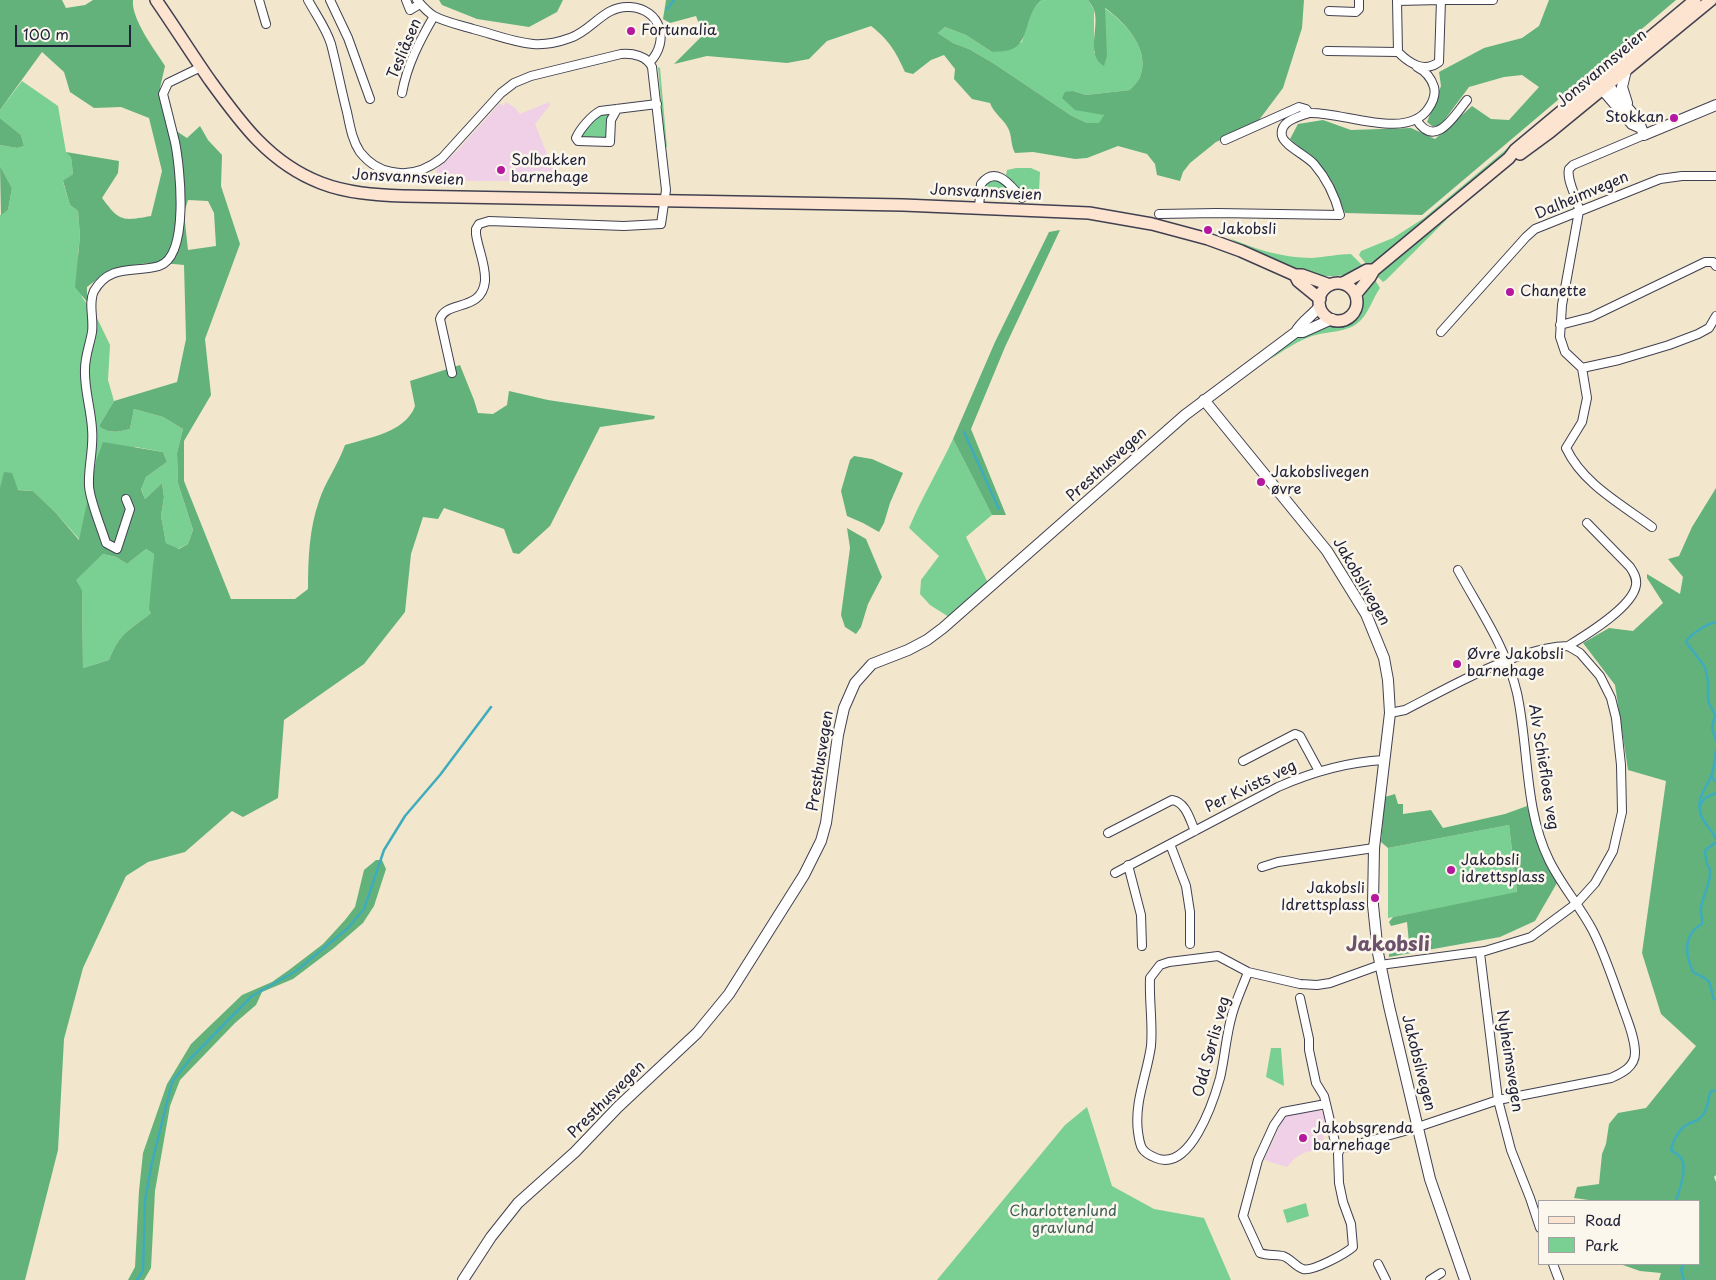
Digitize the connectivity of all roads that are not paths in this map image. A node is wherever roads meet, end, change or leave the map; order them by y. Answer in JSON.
{"nodes":[{"id":1,"x":156,"y":0,"type":"edge"},
{"id":2,"x":259,"y":0,"type":"edge"},
{"id":3,"x":308,"y":0,"type":"edge"},
{"id":4,"x":330,"y":0,"type":"edge"},
{"id":5,"x":406,"y":0,"type":"edge"},
{"id":6,"x":1359,"y":0,"type":"edge"},
{"id":7,"x":1397,"y":0,"type":"edge"},
{"id":8,"x":1441,"y":0,"type":"edge"},
{"id":9,"x":1493,"y":0,"type":"edge"},
{"id":10,"x":1695,"y":0,"type":"edge"},
{"id":11,"x":1711,"y":0,"type":"edge"},
{"id":12,"x":419,"y":2,"type":"edge"},
{"id":13,"x":1329,"y":11,"type":"dead end"},
{"id":14,"x":434,"y":16,"type":"junction"},
{"id":15,"x":266,"y":24,"type":"dead end"},
{"id":16,"x":1326,"y":51,"type":"dead end"},
{"id":17,"x":1398,"y":52,"type":"junction"},
{"id":18,"x":650,"y":62,"type":"junction"},
{"id":19,"x":201,"y":67,"type":"junction"},
{"id":20,"x":1417,"y":67,"type":"junction"},
{"id":21,"x":1626,"y":70,"type":"junction"},
{"id":22,"x":1602,"y":84,"type":"junction"},
{"id":23,"x":402,"y":93,"type":"dead end"},
{"id":24,"x":370,"y":99,"type":"dead end"},
{"id":25,"x":1467,"y":100,"type":"dead end"},
{"id":26,"x":656,"y":104,"type":"junction"},
{"id":27,"x":1716,"y":105,"type":"edge"},
{"id":28,"x":617,"y":109,"type":"junction"},
{"id":29,"x":1628,"y":109,"type":"junction"},
{"id":30,"x":1309,"y":113,"type":"junction"},
{"id":31,"x":1416,"y":119,"type":"junction"},
{"id":32,"x":1642,"y":132,"type":"junction"},
{"id":33,"x":1224,"y":140,"type":"dead end"},
{"id":34,"x":1716,"y":176,"type":"edge"},
{"id":35,"x":1022,"y":198,"type":"dead end"},
{"id":36,"x":665,"y":200,"type":"junction"},
{"id":37,"x":979,"y":207,"type":"junction"},
{"id":38,"x":1579,"y":211,"type":"junction"},
{"id":39,"x":1159,"y":214,"type":"dead end"},
{"id":40,"x":1716,"y":266,"type":"edge"},
{"id":41,"x":1374,"y":270,"type":"junction"},
{"id":42,"x":1295,"y":275,"type":"junction"},
{"id":43,"x":1343,"y":283,"type":"junction"},
{"id":44,"x":1330,"y":284,"type":"junction"},
{"id":45,"x":1356,"y":294,"type":"junction"},
{"id":46,"x":1320,"y":303,"type":"junction"},
{"id":47,"x":1716,"y":316,"type":"edge"},
{"id":48,"x":1332,"y":319,"type":"junction"},
{"id":49,"x":1560,"y":325,"type":"junction"},
{"id":50,"x":1296,"y":332,"type":"junction"},
{"id":51,"x":1441,"y":332,"type":"dead end"},
{"id":52,"x":1582,"y":368,"type":"junction"},
{"id":53,"x":452,"y":372,"type":"dead end"},
{"id":54,"x":1204,"y":400,"type":"junction"},
{"id":55,"x":126,"y":499,"type":"dead end"},
{"id":56,"x":1587,"y":523,"type":"dead end"},
{"id":57,"x":1652,"y":527,"type":"dead end"},
{"id":58,"x":1458,"y":570,"type":"dead end"},
{"id":59,"x":1568,"y":646,"type":"junction"},
{"id":60,"x":1507,"y":660,"type":"junction"},
{"id":61,"x":1390,"y":713,"type":"junction"},
{"id":62,"x":1384,"y":760,"type":"junction"},
{"id":63,"x":1243,"y":761,"type":"dead end"},
{"id":64,"x":1319,"y":771,"type":"junction"},
{"id":65,"x":1195,"y":831,"type":"junction"},
{"id":66,"x":1108,"y":833,"type":"dead end"},
{"id":67,"x":1170,"y":844,"type":"junction"},
{"id":68,"x":1374,"y":848,"type":"junction"},
{"id":69,"x":1128,"y":865,"type":"junction"},
{"id":70,"x":1262,"y":867,"type":"dead end"},
{"id":71,"x":1115,"y":873,"type":"dead end"},
{"id":72,"x":1576,"y":903,"type":"junction"},
{"id":73,"x":1190,"y":944,"type":"dead end"},
{"id":74,"x":1142,"y":946,"type":"dead end"},
{"id":75,"x":1480,"y":953,"type":"junction"},
{"id":76,"x":1380,"y":965,"type":"junction"},
{"id":77,"x":1248,"y":972,"type":"junction"},
{"id":78,"x":1300,"y":998,"type":"dead end"},
{"id":79,"x":1498,"y":1100,"type":"junction"},
{"id":80,"x":1326,"y":1104,"type":"junction"},
{"id":81,"x":1418,"y":1127,"type":"junction"},
{"id":82,"x":1340,"y":1149,"type":"junction"},
{"id":83,"x":1538,"y":1222,"type":"edge"},
{"id":84,"x":1378,"y":1264,"type":"dead end"},
{"id":85,"x":1553,"y":1265,"type":"edge"},
{"id":86,"x":1441,"y":1273,"type":"dead end"},
{"id":87,"x":463,"y":1280,"type":"edge"},
{"id":88,"x":1386,"y":1280,"type":"edge"},
{"id":89,"x":1430,"y":1280,"type":"edge"},
{"id":90,"x":1465,"y":1280,"type":"edge"},
{"id":91,"x":1559,"y":1280,"type":"edge"}],
"edges":[{"from":1,"to":19,"type":"main road","name":"Jonsvannsveien"},
{"from":2,"to":15,"type":"street"},
{"from":3,"to":18,"type":"street"},
{"from":4,"to":24,"type":"street"},
{"from":5,"to":12,"type":"street","name":"Tesliåsen"},
{"from":6,"to":13,"type":"street"},
{"from":7,"to":8,"type":"street"},
{"from":7,"to":17,"type":"street"},
{"from":8,"to":9,"type":"street"},
{"from":8,"to":20,"type":"street"},
{"from":10,"to":22,"type":"main road","name":"Jonsvannsveien"},
{"from":11,"to":21,"type":"main road","name":"Jonsvannsveien"},
{"from":12,"to":14,"type":"street","name":"Tesliåsen"},
{"from":14,"to":18,"type":"street","name":"Tesliåsen"},
{"from":14,"to":23,"type":"street","name":"Tesliåsen"},
{"from":16,"to":17,"type":"street"},
{"from":17,"to":20,"type":"street"},
{"from":18,"to":26,"type":"street"},
{"from":19,"to":36,"type":"main road","name":"Jonsvannsveien"},
{"from":19,"to":55,"type":"street"},
{"from":20,"to":31,"type":"street"},
{"from":21,"to":22,"type":"main road","name":"Jonsvannsveien"},
{"from":21,"to":29,"type":"street"},
{"from":22,"to":29,"type":"street"},
{"from":22,"to":32,"type":"street"},
{"from":22,"to":41,"type":"main road","name":"Jonsvannsveien"},
{"from":25,"to":31,"type":"street"},
{"from":26,"to":28,"type":"street"},
{"from":26,"to":36,"type":"street"},
{"from":27,"to":32,"type":"street"},
{"from":28,"to":28,"type":"street"},
{"from":29,"to":32,"type":"street"},
{"from":30,"to":31,"type":"street"},
{"from":30,"to":33,"type":"street"},
{"from":30,"to":39,"type":"street"},
{"from":32,"to":38,"type":"street"},
{"from":34,"to":38,"type":"street","name":"Dalheimvegen"},
{"from":35,"to":37,"type":"street"},
{"from":36,"to":37,"type":"main road","name":"Jonsvannsveien"},
{"from":36,"to":53,"type":"street"},
{"from":37,"to":42,"type":"main road","name":"Jonsvannsveien"},
{"from":38,"to":49,"type":"street"},
{"from":38,"to":51,"type":"street","name":"Dalheimvegen"},
{"from":40,"to":49,"type":"street"},
{"from":41,"to":43,"type":"main road","name":"Jonsvannsveien"},
{"from":41,"to":45,"type":"main road","name":"Jonsvannsveien"},
{"from":42,"to":44,"type":"main road","name":"Jonsvannsveien"},
{"from":42,"to":46,"type":"main road","name":"Jonsvannsveien"},
{"from":43,"to":44,"type":"main road"},
{"from":43,"to":45,"type":"main road"},
{"from":44,"to":46,"type":"main road"},
{"from":45,"to":48,"type":"main road"},
{"from":46,"to":48,"type":"main road"},
{"from":46,"to":50,"type":"street","name":"Presthusvegen"},
{"from":47,"to":52,"type":"street"},
{"from":48,"to":50,"type":"street","name":"Presthusvegen"},
{"from":49,"to":52,"type":"street"},
{"from":50,"to":54,"type":"street","name":"Presthusvegen"},
{"from":52,"to":57,"type":"street"},
{"from":54,"to":61,"type":"street","name":"Jakobslivegen"},
{"from":54,"to":87,"type":"street","name":"Presthusvegen"},
{"from":56,"to":59,"type":"street"},
{"from":58,"to":60,"type":"street","name":"Alv Schiefloes veg"},
{"from":59,"to":60,"type":"street"},
{"from":59,"to":72,"type":"street","name":"Odd Sørlis veg"},
{"from":60,"to":61,"type":"street"},
{"from":60,"to":72,"type":"street","name":"Alv Schiefloes veg"},
{"from":61,"to":62,"type":"street","name":"Jakobslivegen"},
{"from":62,"to":64,"type":"street","name":"Per Kvists veg"},
{"from":62,"to":68,"type":"street","name":"Jakobslivegen"},
{"from":63,"to":64,"type":"street","name":"Per Kvists veg"},
{"from":64,"to":65,"type":"street","name":"Per Kvists veg"},
{"from":65,"to":66,"type":"street","name":"Per Kvists veg"},
{"from":65,"to":67,"type":"street","name":"Per Kvists veg"},
{"from":67,"to":69,"type":"street","name":"Per Kvists veg"},
{"from":67,"to":73,"type":"street"},
{"from":68,"to":70,"type":"street"},
{"from":68,"to":76,"type":"street","name":"Jakobslivegen"},
{"from":69,"to":71,"type":"street","name":"Per Kvists veg"},
{"from":69,"to":74,"type":"street"},
{"from":72,"to":75,"type":"street","name":"Odd Sørlis veg"},
{"from":72,"to":79,"type":"street","name":"Alv Schiefloes veg"},
{"from":75,"to":76,"type":"street","name":"Odd Sørlis veg"},
{"from":75,"to":79,"type":"street","name":"Nyheimsvegen"},
{"from":76,"to":77,"type":"street","name":"Odd Sørlis veg"},
{"from":76,"to":81,"type":"street","name":"Jakobslivegen"},
{"from":77,"to":77,"type":"street","name":"Odd Sørlis veg"},
{"from":78,"to":80,"type":"street"},
{"from":79,"to":81,"type":"street","name":"Alv Schiefloes veg"},
{"from":79,"to":83,"type":"street","name":"Nyheimsvegen"},
{"from":80,"to":82,"type":"street"},
{"from":80,"to":82,"type":"street"},
{"from":81,"to":82,"type":"street","name":"Alv Schiefloes veg"},
{"from":81,"to":90,"type":"street","name":"Jakobslivegen"},
{"from":84,"to":88,"type":"street"},
{"from":85,"to":91,"type":"street"},
{"from":86,"to":89,"type":"street"}]}
